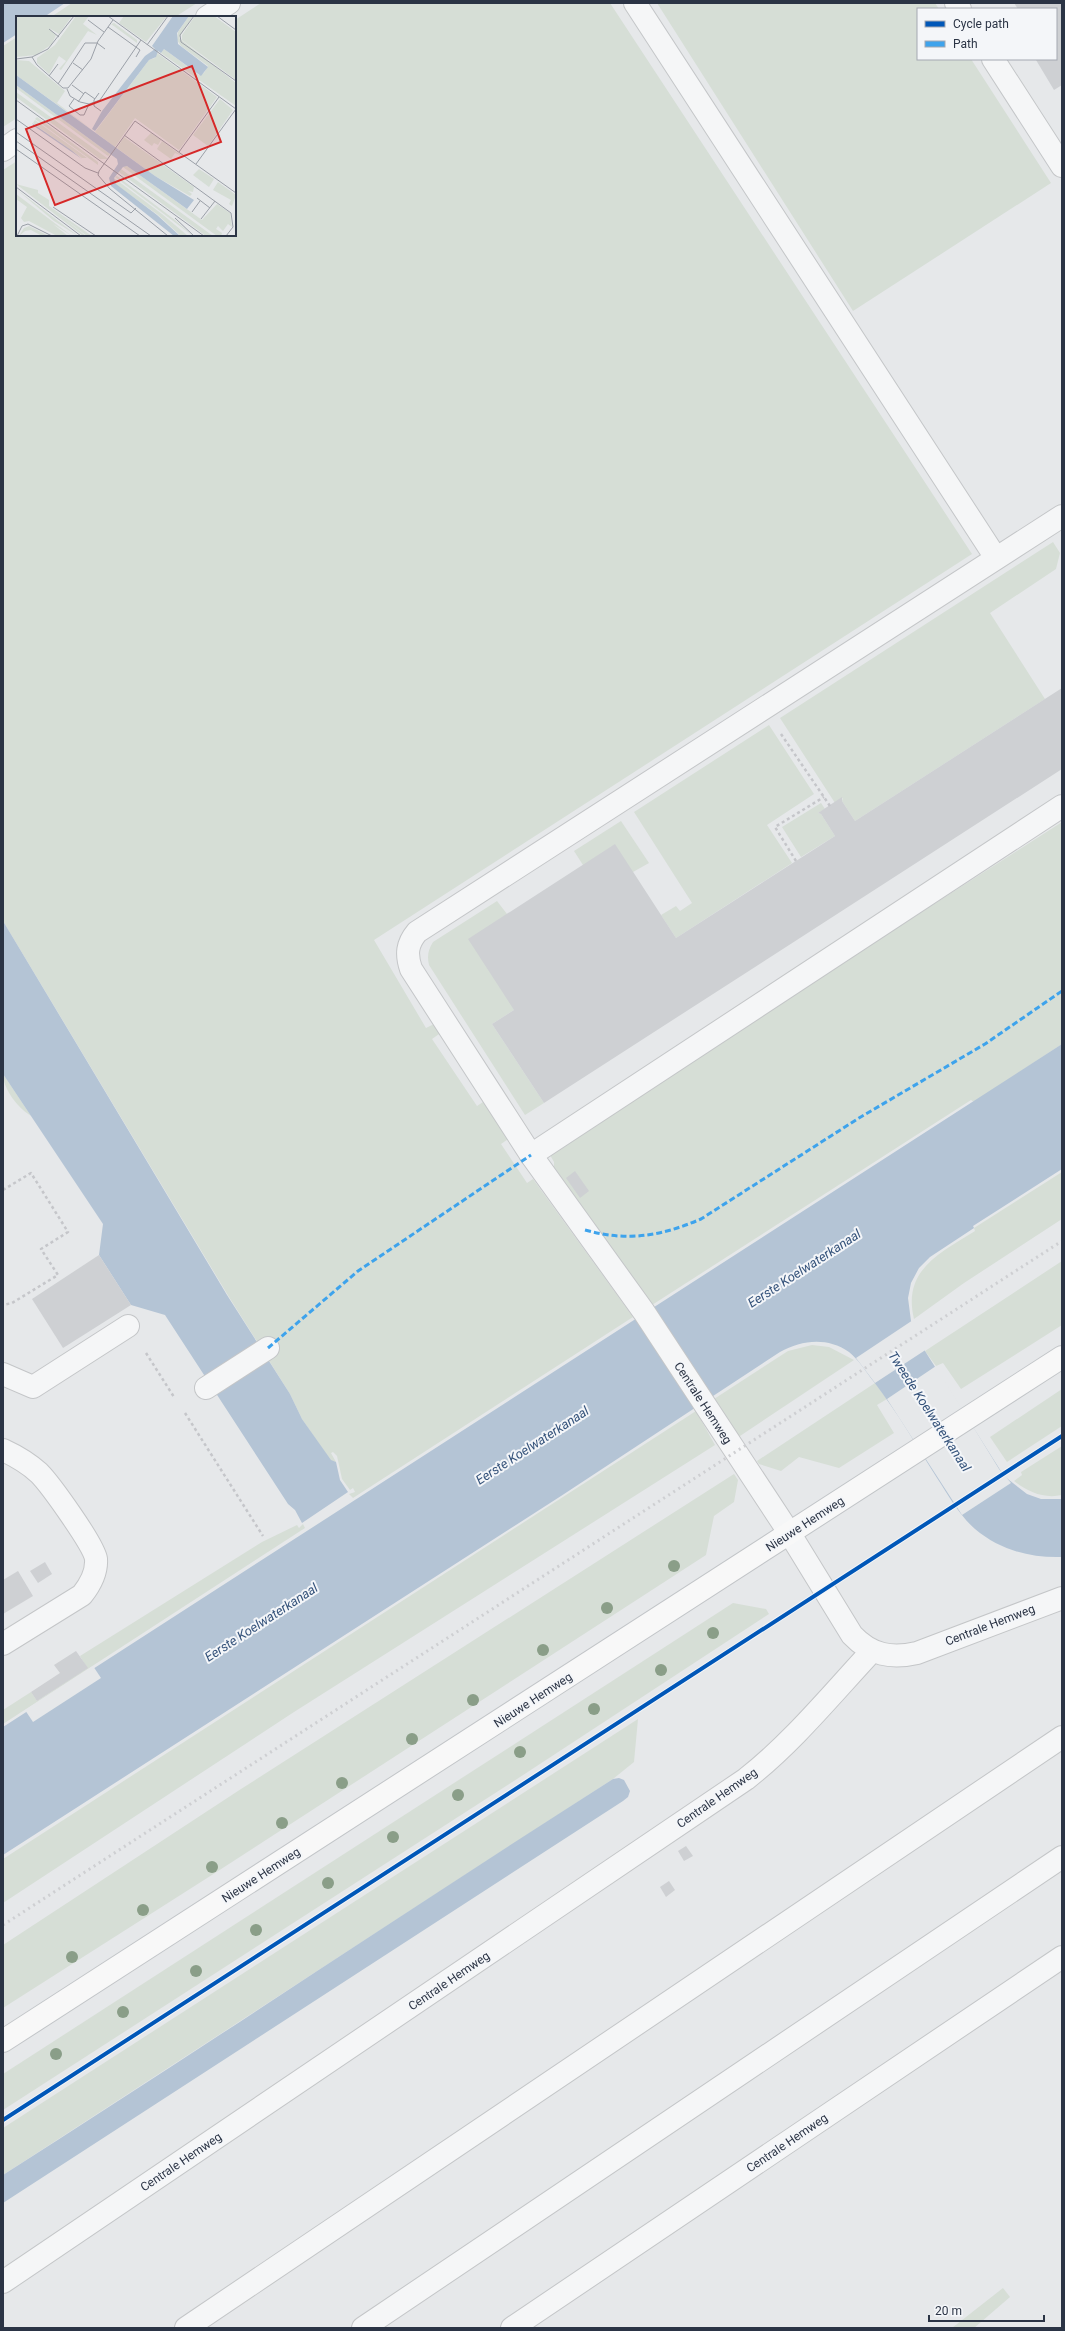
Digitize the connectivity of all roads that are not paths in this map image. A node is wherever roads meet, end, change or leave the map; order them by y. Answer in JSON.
{"nodes":[{"id":1,"x":229,"y":3,"type":"edge"},
{"id":2,"x":635,"y":3,"type":"edge"},
{"id":3,"x":209,"y":16,"type":"edge"},
{"id":4,"x":994,"y":60,"type":"edge"},
{"id":5,"x":16,"y":141,"type":"edge"},
{"id":6,"x":3,"y":150,"type":"edge"},
{"id":7,"x":1062,"y":166,"type":"edge"},
{"id":8,"x":1062,"y":516,"type":"edge"},
{"id":9,"x":996,"y":558,"type":"junction"},
{"id":10,"x":1062,"y":806,"type":"edge"},
{"id":11,"x":531,"y":1155,"type":"junction"},
{"id":12,"x":128,"y":1326,"type":"road end"},
{"id":13,"x":268,"y":1348,"type":"dead end"},
{"id":14,"x":1062,"y":1357,"type":"edge"},
{"id":15,"x":3,"y":1374,"type":"edge"},
{"id":16,"x":206,"y":1388,"type":"dead end"},
{"id":17,"x":3,"y":1450,"type":"edge"},
{"id":18,"x":790,"y":1534,"type":"junction"},
{"id":19,"x":1062,"y":1598,"type":"edge"},
{"id":20,"x":3,"y":1644,"type":"edge"},
{"id":21,"x":872,"y":1651,"type":"junction"},
{"id":22,"x":1062,"y":1737,"type":"edge"},
{"id":23,"x":1062,"y":1857,"type":"edge"},
{"id":24,"x":1062,"y":1957,"type":"edge"},
{"id":25,"x":3,"y":2041,"type":"edge"},
{"id":26,"x":3,"y":2282,"type":"edge"},
{"id":27,"x":186,"y":2328,"type":"edge"},
{"id":28,"x":363,"y":2328,"type":"edge"},
{"id":29,"x":512,"y":2328,"type":"edge"}],
"edges":[{"from":1,"to":3,"type":"lane"},
{"from":2,"to":9,"type":"lane"},
{"from":4,"to":7,"type":"lane"},
{"from":5,"to":6,"type":"lane"},
{"from":8,"to":9,"type":"lane"},
{"from":9,"to":11,"type":"lane","name":"Centrale Hemweg"},
{"from":10,"to":11,"type":"lane"},
{"from":11,"to":18,"type":"lane","name":"Centrale Hemweg"},
{"from":12,"to":15,"type":"lane"},
{"from":13,"to":16,"type":"lane"},
{"from":14,"to":18,"type":"main road","name":"Nieuwe Hemweg"},
{"from":17,"to":20,"type":"lane"},
{"from":18,"to":21,"type":"lane","name":"Centrale Hemweg"},
{"from":18,"to":25,"type":"main road","name":"Nieuwe Hemweg"},
{"from":19,"to":21,"type":"lane","name":"Centrale Hemweg"},
{"from":21,"to":26,"type":"lane","name":"Centrale Hemweg"},
{"from":22,"to":27,"type":"lane"},
{"from":23,"to":28,"type":"lane"},
{"from":24,"to":29,"type":"lane","name":"Centrale Hemweg"}]}
